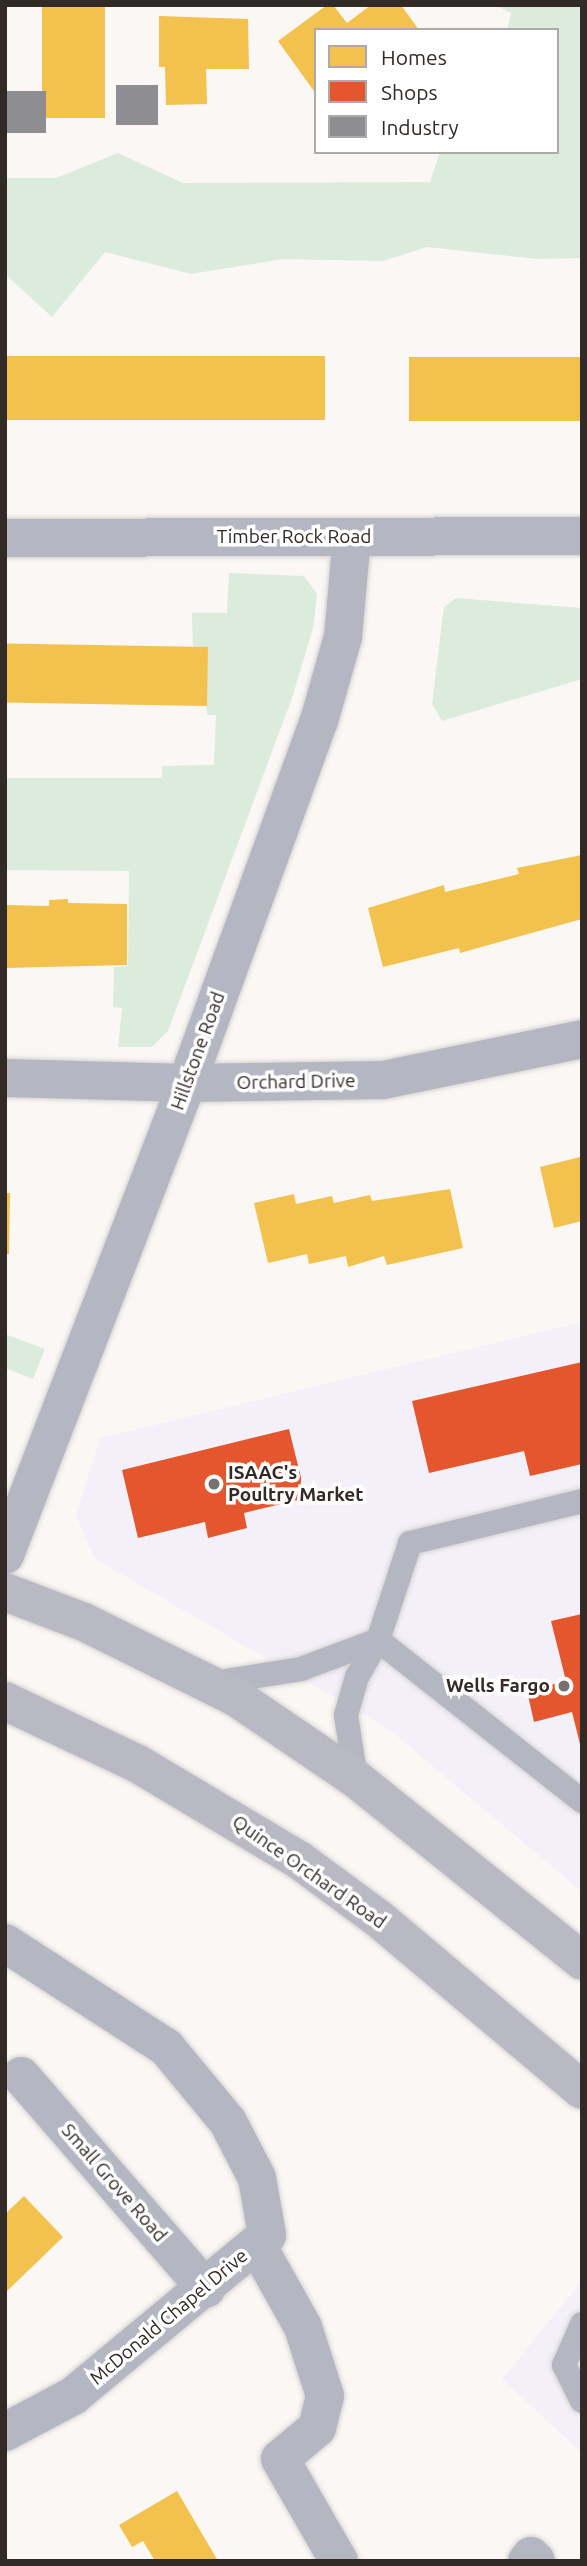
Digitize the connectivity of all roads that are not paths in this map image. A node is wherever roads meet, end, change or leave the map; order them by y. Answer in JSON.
{"nodes":[{"id":1,"x":582,"y":536,"type":"edge"},
{"id":2,"x":352,"y":537,"type":"junction"},
{"id":3,"x":5,"y":538,"type":"edge"},
{"id":4,"x":582,"y":1039,"type":"edge"},
{"id":5,"x":5,"y":1078,"type":"edge"},
{"id":6,"x":187,"y":1083,"type":"junction"},
{"id":7,"x":582,"y":1501,"type":"edge"},
{"id":8,"x":5,"y":1555,"type":"edge"},
{"id":9,"x":5,"y":1592,"type":"edge"},
{"id":10,"x":378,"y":1640,"type":"junction"},
{"id":11,"x":213,"y":1683,"type":"junction"},
{"id":12,"x":5,"y":1701,"type":"edge"},
{"id":13,"x":356,"y":1779,"type":"junction"},
{"id":14,"x":582,"y":1801,"type":"edge"},
{"id":15,"x":5,"y":1942,"type":"edge"},
{"id":16,"x":582,"y":1961,"type":"edge"},
{"id":17,"x":21,"y":2076,"type":"dead end"},
{"id":18,"x":574,"y":2079,"type":"edge"},
{"id":19,"x":257,"y":2245,"type":"junction"},
{"id":20,"x":206,"y":2289,"type":"junction"},
{"id":21,"x":582,"y":2325,"type":"edge"},
{"id":22,"x":582,"y":2401,"type":"edge"},
{"id":23,"x":5,"y":2432,"type":"edge"},
{"id":24,"x":339,"y":2561,"type":"edge"},
{"id":25,"x":527,"y":2561,"type":"edge"},
{"id":26,"x":536,"y":2561,"type":"edge"}],
"edges":[{"from":1,"to":2,"type":"street","name":"Timber Rock Road"},
{"from":2,"to":3,"type":"street","name":"Timber Rock Road"},
{"from":2,"to":6,"type":"street","name":"Hillstone Road"},
{"from":4,"to":6,"type":"street","name":"Orchard Drive"},
{"from":5,"to":6,"type":"street","name":"Orchard Drive"},
{"from":6,"to":8,"type":"street","name":"Hillstone Road"},
{"from":7,"to":10,"type":"lane"},
{"from":9,"to":11,"type":"main road"},
{"from":10,"to":11,"type":"lane"},
{"from":10,"to":13,"type":"lane"},
{"from":10,"to":14,"type":"lane"},
{"from":11,"to":13,"type":"main road"},
{"from":12,"to":18,"type":"main road","name":"Quince Orchard Road"},
{"from":13,"to":16,"type":"main road"},
{"from":15,"to":19,"type":"street","name":"McDonald Chapel Drive"},
{"from":17,"to":20,"type":"street","name":"Small Grove Road"},
{"from":19,"to":20,"type":"street","name":"McDonald Chapel Drive"},
{"from":19,"to":24,"type":"street"},
{"from":20,"to":23,"type":"street","name":"McDonald Chapel Drive"},
{"from":21,"to":22,"type":"lane"},
{"from":25,"to":26,"type":"street"}]}
